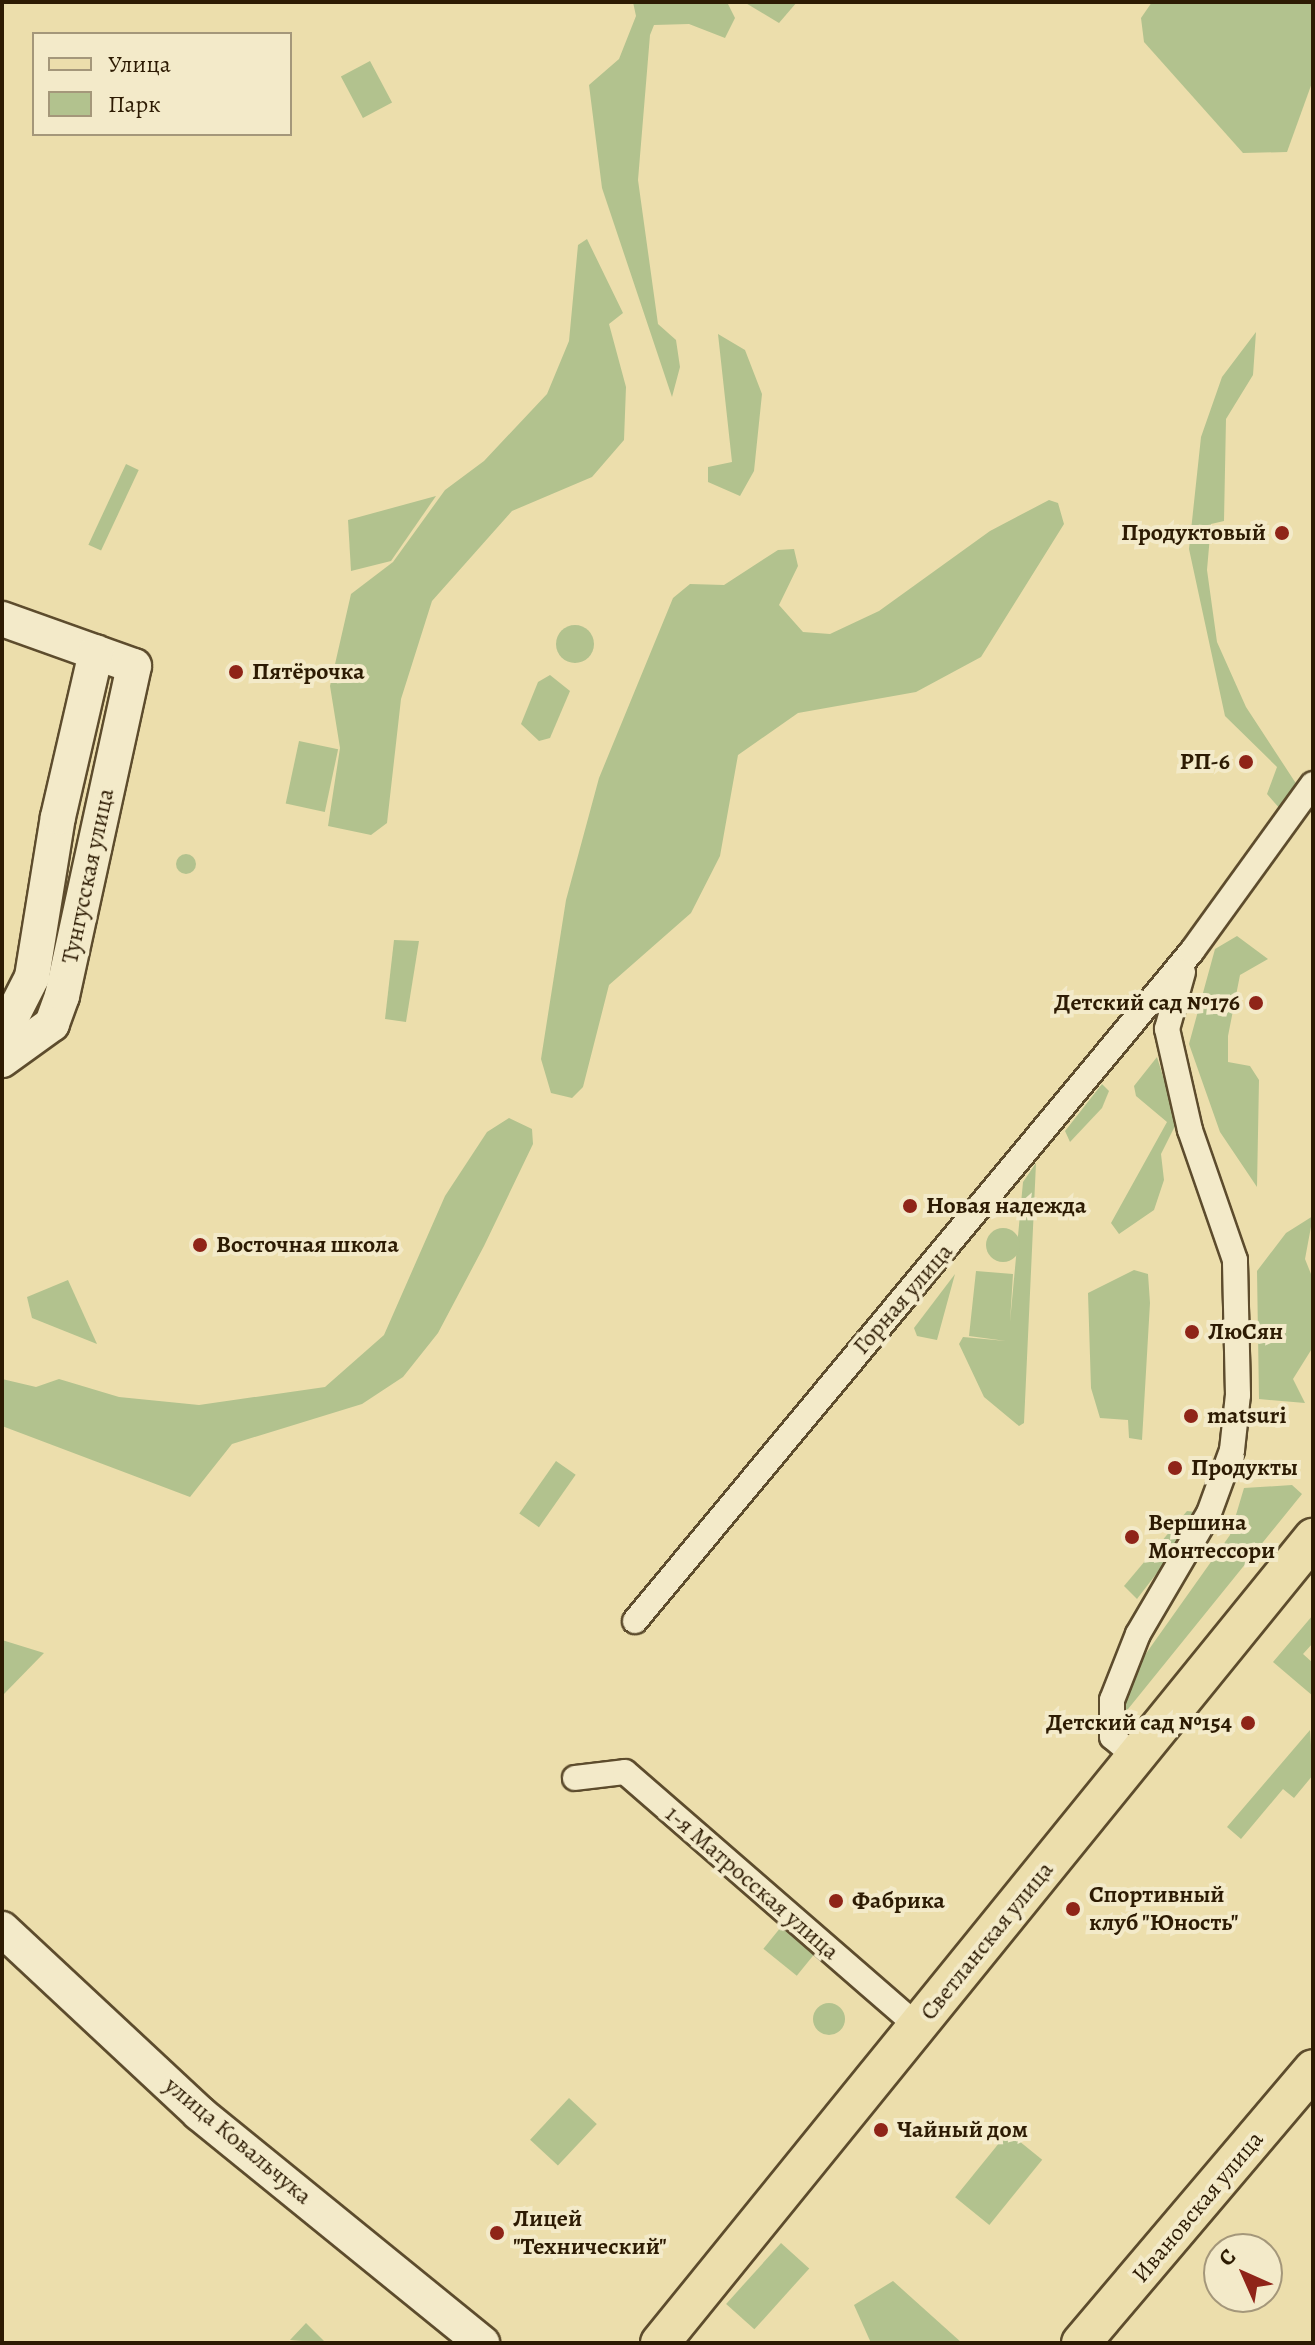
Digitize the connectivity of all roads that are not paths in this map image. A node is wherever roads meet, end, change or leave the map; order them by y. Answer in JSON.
{"nodes":[{"id":1,"x":2,"y":619,"type":"edge"},
{"id":2,"x":96,"y":652,"type":"junction"},
{"id":3,"x":1313,"y":784,"type":"edge"},
{"id":4,"x":1192,"y":951,"type":"junction"},
{"id":5,"x":2,"y":1036,"type":"edge"},
{"id":6,"x":2,"y":1060,"type":"edge"},
{"id":7,"x":1313,"y":1538,"type":"edge"},
{"id":8,"x":635,"y":1621,"type":"dead end"},
{"id":9,"x":1136,"y":1757,"type":"junction"},
{"id":10,"x":575,"y":1778,"type":"dead end"},
{"id":11,"x":2,"y":1929,"type":"edge"},
{"id":12,"x":917,"y":2026,"type":"junction"},
{"id":13,"x":1313,"y":2069,"type":"edge"},
{"id":14,"x":482,"y":2343,"type":"edge"},
{"id":15,"x":660,"y":2343,"type":"edge"},
{"id":16,"x":1081,"y":2343,"type":"edge"}],
"edges":[{"from":1,"to":2,"type":"main road"},
{"from":2,"to":5,"type":"main road"},
{"from":2,"to":6,"type":"main road","name":"Тунгусская улица"},
{"from":3,"to":4,"type":"street","name":"Горная улица"},
{"from":4,"to":8,"type":"street","name":"Горная улица"},
{"from":4,"to":9,"type":"street"},
{"from":7,"to":9,"type":"main road","name":"Светланская улица"},
{"from":9,"to":12,"type":"main road","name":"Светланская улица"},
{"from":10,"to":12,"type":"street","name":"1-я Матросская улица"},
{"from":11,"to":14,"type":"main road","name":"улица Ковальчука"},
{"from":12,"to":15,"type":"main road","name":"Светланская улица"},
{"from":13,"to":16,"type":"main road","name":"Ивановская улица"}]}
